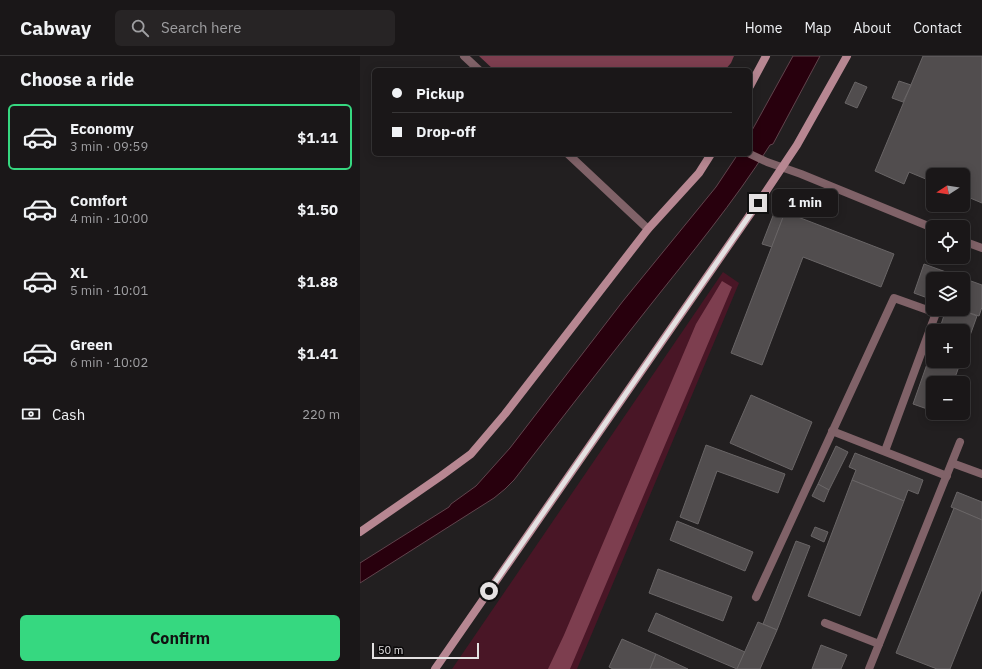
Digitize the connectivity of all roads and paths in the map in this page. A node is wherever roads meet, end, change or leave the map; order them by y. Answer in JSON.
{"nodes":[{"id":1,"x":464,"y":56,"type":"edge"},
{"id":2,"x":766,"y":56,"type":"edge"},
{"id":3,"x":847,"y":56,"type":"edge"},
{"id":4,"x":477,"y":68,"type":"edge"},
{"id":5,"x":752,"y":82,"type":"edge"},
{"id":6,"x":752,"y":155,"type":"edge"},
{"id":7,"x":570,"y":156,"type":"edge"},
{"id":8,"x":710,"y":156,"type":"edge"},
{"id":9,"x":782,"y":168,"type":"junction"},
{"id":10,"x":926,"y":225,"type":"edge"},
{"id":11,"x":648,"y":229,"type":"junction"},
{"id":12,"x":970,"y":243,"type":"edge"},
{"id":13,"x":982,"y":248,"type":"edge"},
{"id":14,"x":832,"y":431,"type":"junction"},
{"id":15,"x":960,"y":442,"type":"dead end"},
{"id":16,"x":885,"y":451,"type":"junction"},
{"id":17,"x":952,"y":463,"type":"junction"},
{"id":18,"x":982,"y":474,"type":"edge"},
{"id":19,"x":947,"y":476,"type":"junction"},
{"id":20,"x":360,"y":532,"type":"edge"},
{"id":21,"x":756,"y":597,"type":"dead end"},
{"id":22,"x":825,"y":623,"type":"dead end"},
{"id":23,"x":879,"y":644,"type":"junction"},
{"id":24,"x":435,"y":669,"type":"edge"},
{"id":25,"x":869,"y":669,"type":"edge"}],
"edges":[{"from":1,"to":4,"type":"street"},
{"from":2,"to":5,"type":"street"},
{"from":3,"to":9,"type":"street"},
{"from":6,"to":9,"type":"street"},
{"from":7,"to":11,"type":"street"},
{"from":8,"to":11,"type":"street"},
{"from":9,"to":10,"type":"street"},
{"from":9,"to":24,"type":"street"},
{"from":11,"to":20,"type":"street"},
{"from":12,"to":13,"type":"street"},
{"from":14,"to":16,"type":"street"},
{"from":14,"to":16,"type":"street"},
{"from":14,"to":21,"type":"street"},
{"from":15,"to":17,"type":"street"},
{"from":16,"to":19,"type":"street"},
{"from":17,"to":18,"type":"street"},
{"from":17,"to":19,"type":"street"},
{"from":19,"to":23,"type":"street"},
{"from":22,"to":23,"type":"street"},
{"from":23,"to":25,"type":"street"}]}
